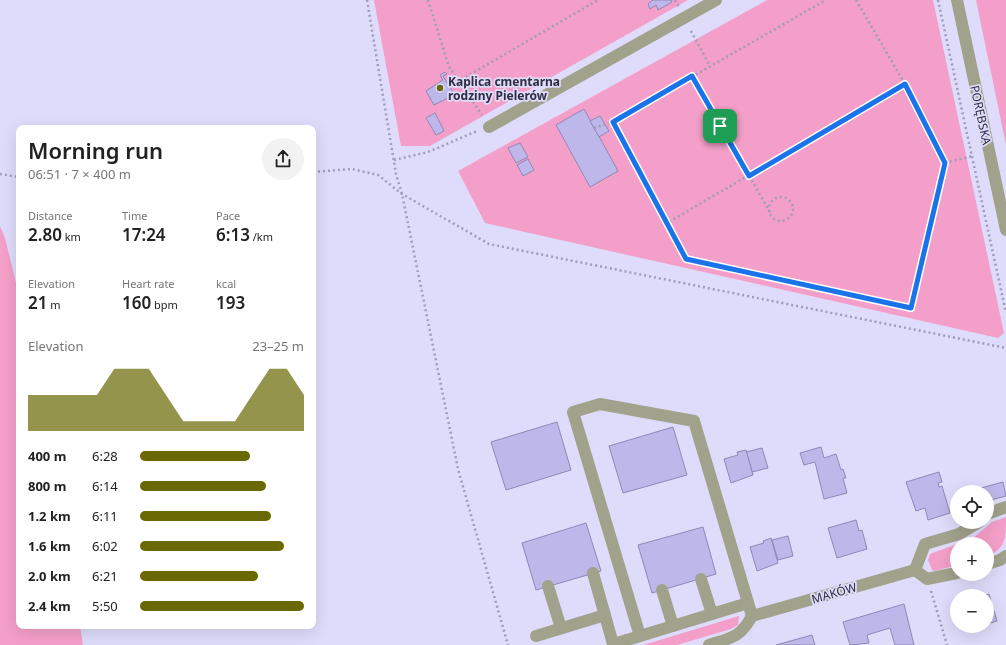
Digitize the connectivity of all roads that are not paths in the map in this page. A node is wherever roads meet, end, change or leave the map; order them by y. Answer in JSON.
{"nodes":[{"id":1,"x":716,"y":0,"type":"edge"},
{"id":2,"x":957,"y":0,"type":"edge"},
{"id":3,"x":489,"y":127,"type":"road end"},
{"id":4,"x":1006,"y":230,"type":"edge"},
{"id":5,"x":1006,"y":507,"type":"edge"},
{"id":6,"x":994,"y":511,"type":"edge"},
{"id":7,"x":967,"y":529,"type":"edge"},
{"id":8,"x":1006,"y":556,"type":"edge"},
{"id":9,"x":994,"y":562,"type":"edge"},
{"id":10,"x":915,"y":570,"type":"junction"},
{"id":11,"x":593,"y":573,"type":"dead end"},
{"id":12,"x":950,"y":574,"type":"edge"},
{"id":13,"x":701,"y":579,"type":"dead end"},
{"id":14,"x":548,"y":586,"type":"dead end"},
{"id":15,"x":662,"y":590,"type":"dead end"},
{"id":16,"x":748,"y":603,"type":"junction"},
{"id":17,"x":712,"y":614,"type":"junction"},
{"id":18,"x":605,"y":615,"type":"junction"},
{"id":19,"x":752,"y":616,"type":"junction"},
{"id":20,"x":672,"y":626,"type":"junction"},
{"id":21,"x":561,"y":628,"type":"junction"},
{"id":22,"x":536,"y":636,"type":"dead end"},
{"id":23,"x":640,"y":636,"type":"junction"},
{"id":24,"x":625,"y":642,"type":"edge"},
{"id":25,"x":709,"y":645,"type":"edge"}],
"edges":[{"from":1,"to":3,"type":"street"},
{"from":2,"to":4,"type":"street","name":"PORĘBSKA"},
{"from":5,"to":6,"type":"street"},
{"from":7,"to":10,"type":"street"},
{"from":8,"to":9,"type":"street"},
{"from":10,"to":12,"type":"street"},
{"from":10,"to":19,"type":"street","name":"MAKÓW"},
{"from":11,"to":18,"type":"street"},
{"from":13,"to":17,"type":"street"},
{"from":14,"to":21,"type":"street"},
{"from":15,"to":20,"type":"street"},
{"from":16,"to":17,"type":"street"},
{"from":16,"to":19,"type":"street"},
{"from":16,"to":23,"type":"street"},
{"from":17,"to":20,"type":"street"},
{"from":18,"to":21,"type":"street"},
{"from":18,"to":24,"type":"street"},
{"from":19,"to":25,"type":"street"},
{"from":20,"to":23,"type":"street"},
{"from":21,"to":22,"type":"street"},
{"from":23,"to":24,"type":"street"}]}
